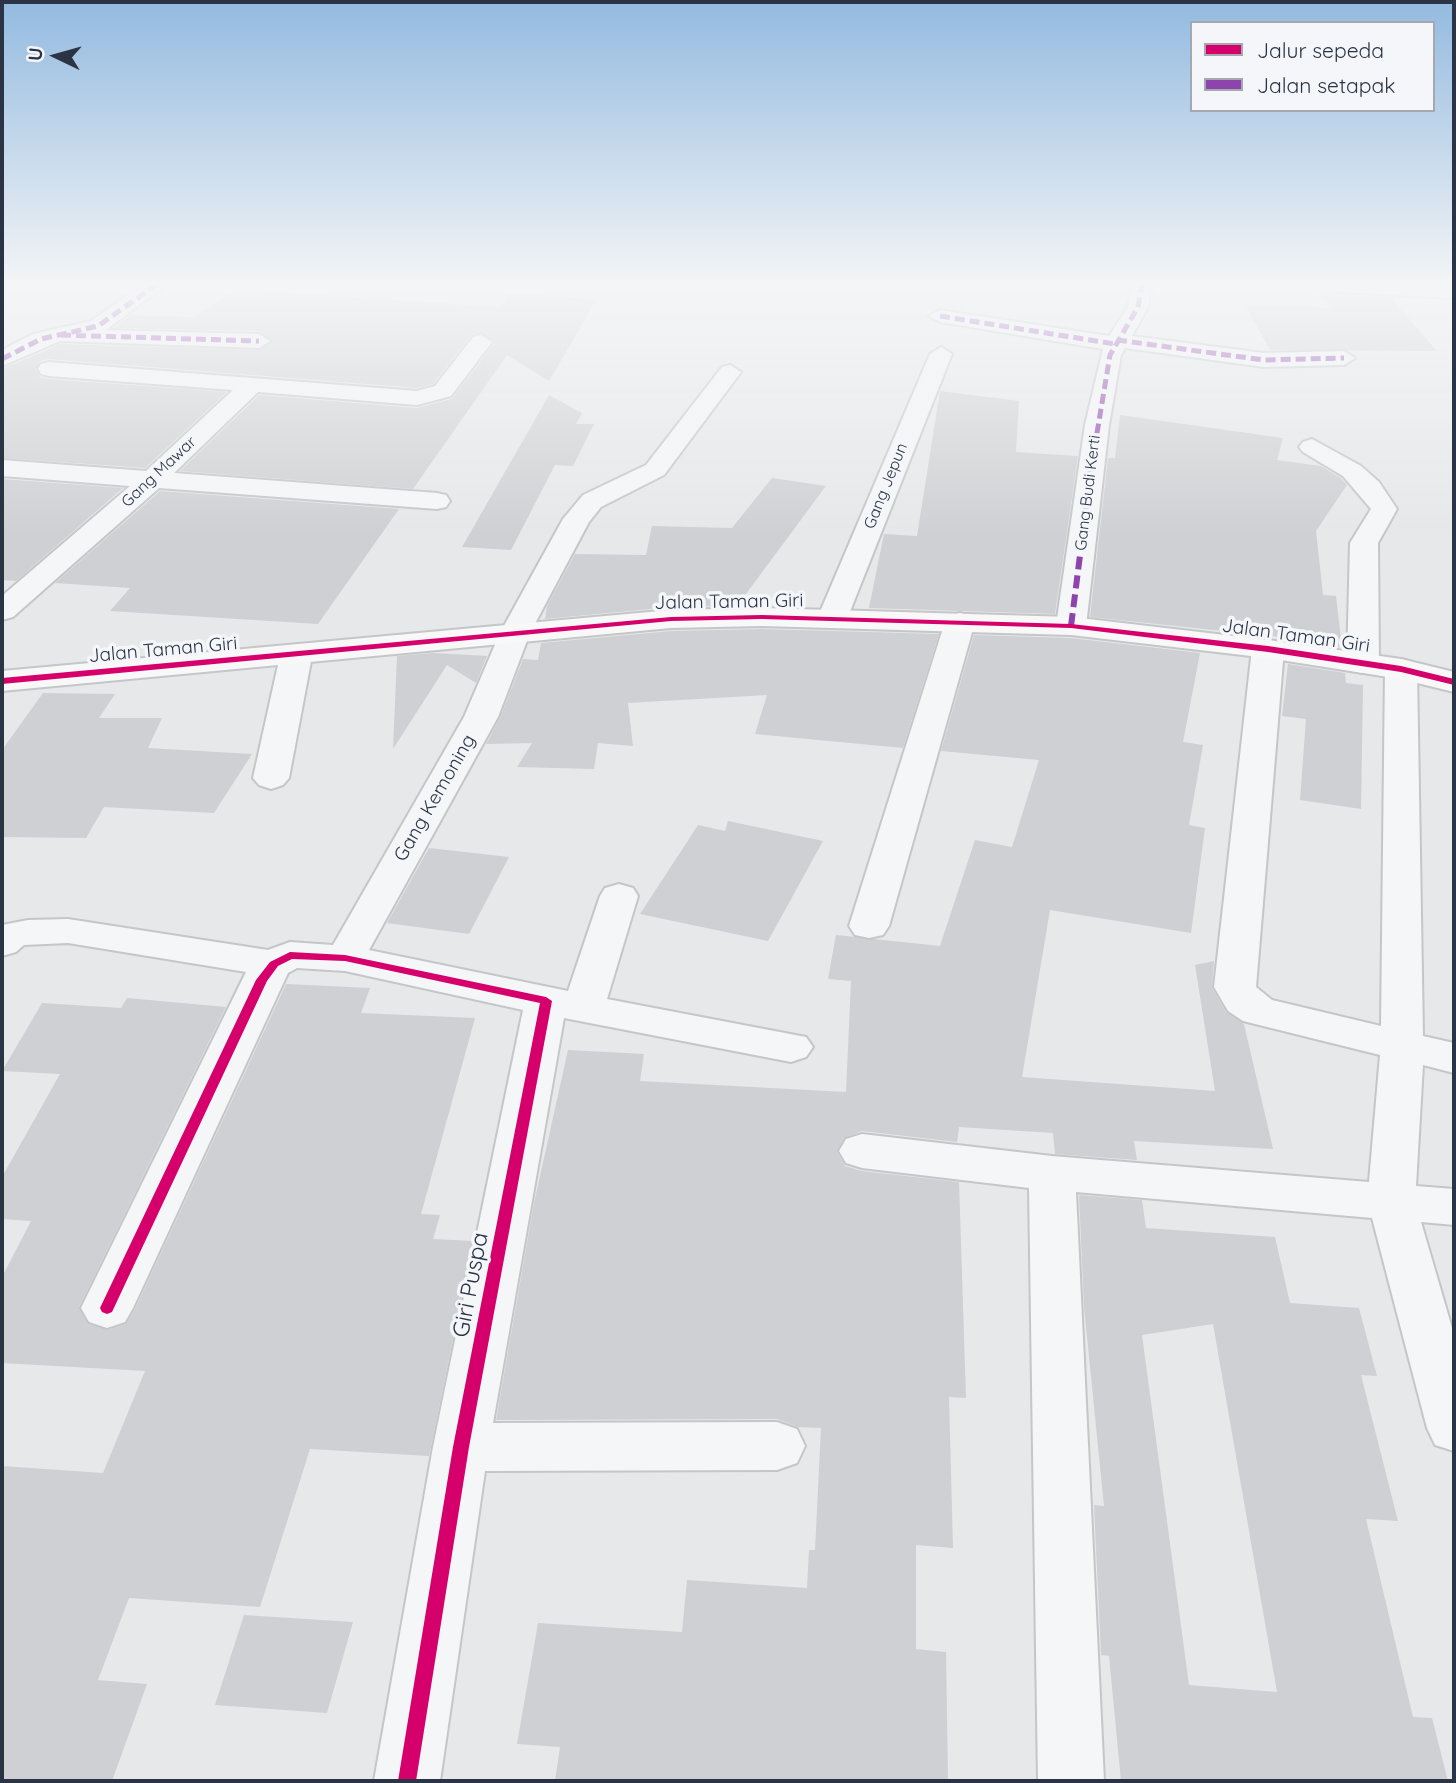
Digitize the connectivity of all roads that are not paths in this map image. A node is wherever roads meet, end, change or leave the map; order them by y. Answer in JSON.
{"nodes":[{"id":1,"x":461,"y":368,"type":"edge"},
{"id":2,"x":935,"y":368,"type":"edge"},
{"id":3,"x":1108,"y":368,"type":"edge"},
{"id":4,"x":50,"y":369,"type":"dead end"},
{"id":5,"x":730,"y":372,"type":"dead end"},
{"id":6,"x":252,"y":384,"type":"junction"},
{"id":7,"x":1311,"y":447,"type":"dead end"},
{"id":8,"x":2,"y":468,"type":"edge"},
{"id":9,"x":151,"y":481,"type":"junction"},
{"id":10,"x":437,"y":501,"type":"dead end"},
{"id":11,"x":2,"y":611,"type":"edge"},
{"id":12,"x":832,"y":619,"type":"junction"},
{"id":13,"x":961,"y":622,"type":"junction"},
{"id":14,"x":1071,"y":626,"type":"junction"},
{"id":15,"x":515,"y":633,"type":"junction"},
{"id":16,"x":1268,"y":649,"type":"junction"},
{"id":17,"x":296,"y":656,"type":"junction"},
{"id":18,"x":1382,"y":666,"type":"junction"},
{"id":19,"x":2,"y":681,"type":"edge"},
{"id":20,"x":1454,"y":682,"type":"edge"},
{"id":21,"x":271,"y":778,"type":"dead end"},
{"id":22,"x":619,"y":896,"type":"dead end"},
{"id":23,"x":869,"y":926,"type":"dead end"},
{"id":24,"x":2,"y":943,"type":"edge"},
{"id":25,"x":345,"y":958,"type":"junction"},
{"id":26,"x":274,"y":964,"type":"junction"},
{"id":27,"x":565,"y":1004,"type":"junction"},
{"id":28,"x":791,"y":1047,"type":"dead end"},
{"id":29,"x":1402,"y":1047,"type":"junction"},
{"id":30,"x":1454,"y":1058,"type":"edge"},
{"id":31,"x":862,"y":1151,"type":"dead end"},
{"id":32,"x":1052,"y":1173,"type":"junction"},
{"id":33,"x":1391,"y":1200,"type":"junction"},
{"id":34,"x":1454,"y":1207,"type":"edge"},
{"id":35,"x":107,"y":1308,"type":"dead end"},
{"id":36,"x":1454,"y":1428,"type":"edge"},
{"id":37,"x":777,"y":1446,"type":"dead end"},
{"id":38,"x":461,"y":1447,"type":"junction"},
{"id":39,"x":407,"y":1781,"type":"edge"},
{"id":40,"x":1071,"y":1781,"type":"edge"}],
"edges":[{"from":1,"to":6,"type":"street"},
{"from":2,"to":12,"type":"street","name":"Gang Jepun"},
{"from":3,"to":14,"type":"street","name":"Gang Budi Kerti"},
{"from":4,"to":6,"type":"street"},
{"from":5,"to":15,"type":"street","name":"Gang Kemoning"},
{"from":6,"to":9,"type":"street","name":"Gang Mawar"},
{"from":7,"to":18,"type":"street"},
{"from":8,"to":9,"type":"street"},
{"from":9,"to":10,"type":"street"},
{"from":9,"to":11,"type":"street","name":"Gang Mawar"},
{"from":12,"to":13,"type":"street","name":"Jalan Taman Giri"},
{"from":12,"to":15,"type":"street","name":"Jalan Taman Giri"},
{"from":13,"to":14,"type":"street","name":"Jalan Taman Giri"},
{"from":13,"to":23,"type":"street"},
{"from":14,"to":16,"type":"street","name":"Jalan Taman Giri"},
{"from":15,"to":17,"type":"street","name":"Jalan Taman Giri"},
{"from":15,"to":25,"type":"street","name":"Gang Kemoning"},
{"from":16,"to":18,"type":"street","name":"Jalan Taman Giri"},
{"from":16,"to":29,"type":"street"},
{"from":17,"to":19,"type":"street","name":"Jalan Taman Giri"},
{"from":17,"to":21,"type":"street"},
{"from":18,"to":20,"type":"street","name":"Jalan Taman Giri"},
{"from":18,"to":29,"type":"street"},
{"from":22,"to":27,"type":"street","name":"Giri Puspa"},
{"from":24,"to":26,"type":"street"},
{"from":25,"to":26,"type":"street"},
{"from":25,"to":27,"type":"street"},
{"from":26,"to":35,"type":"street"},
{"from":27,"to":28,"type":"street"},
{"from":27,"to":38,"type":"street","name":"Giri Puspa"},
{"from":29,"to":30,"type":"street"},
{"from":29,"to":33,"type":"street"},
{"from":31,"to":32,"type":"street"},
{"from":32,"to":33,"type":"street"},
{"from":32,"to":40,"type":"street"},
{"from":33,"to":34,"type":"street"},
{"from":33,"to":36,"type":"street"},
{"from":37,"to":38,"type":"street"},
{"from":38,"to":39,"type":"street","name":"Giri Puspa"}]}
